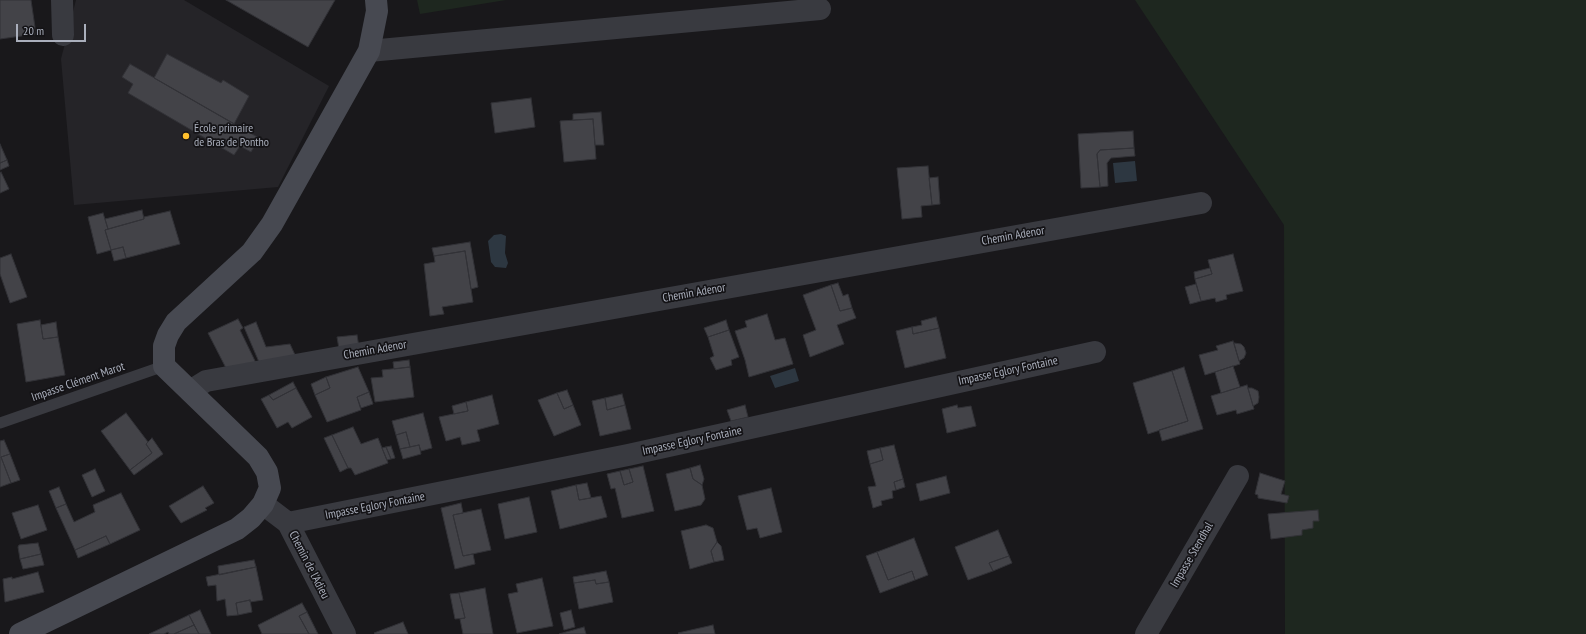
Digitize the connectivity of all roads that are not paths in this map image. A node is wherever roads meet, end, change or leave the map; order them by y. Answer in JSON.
{"nodes":[{"id":1,"x":62,"y":0,"type":"edge"},
{"id":2,"x":376,"y":0,"type":"edge"},
{"id":3,"x":820,"y":9,"type":"dead end"},
{"id":4,"x":63,"y":35,"type":"dead end"},
{"id":5,"x":369,"y":51,"type":"junction"},
{"id":6,"x":1201,"y":202,"type":"dead end"},
{"id":7,"x":1095,"y":352,"type":"dead end"},
{"id":8,"x":164,"y":366,"type":"junction"},
{"id":9,"x":190,"y":391,"type":"junction"},
{"id":10,"x":0,"y":423,"type":"edge"},
{"id":11,"x":1238,"y":476,"type":"dead end"},
{"id":12,"x":263,"y":504,"type":"junction"},
{"id":13,"x":288,"y":523,"type":"junction"},
{"id":14,"x":20,"y":634,"type":"edge"},
{"id":15,"x":345,"y":634,"type":"edge"},
{"id":16,"x":1146,"y":634,"type":"edge"}],
"edges":[{"from":1,"to":4,"type":"street"},
{"from":2,"to":5,"type":"main road"},
{"from":3,"to":5,"type":"street"},
{"from":5,"to":8,"type":"main road"},
{"from":6,"to":9,"type":"street","name":"Chemin Adenor"},
{"from":7,"to":13,"type":"street","name":"Impasse Eglory Fontaine"},
{"from":8,"to":9,"type":"main road"},
{"from":8,"to":10,"type":"lane","name":"Impasse Clément Marot"},
{"from":9,"to":12,"type":"main road"},
{"from":11,"to":16,"type":"street","name":"Impasse Stendhal"},
{"from":12,"to":13,"type":"street","name":"Chemin de l'Adieu"},
{"from":12,"to":14,"type":"main road"},
{"from":13,"to":15,"type":"street","name":"Chemin de l'Adieu"}]}
